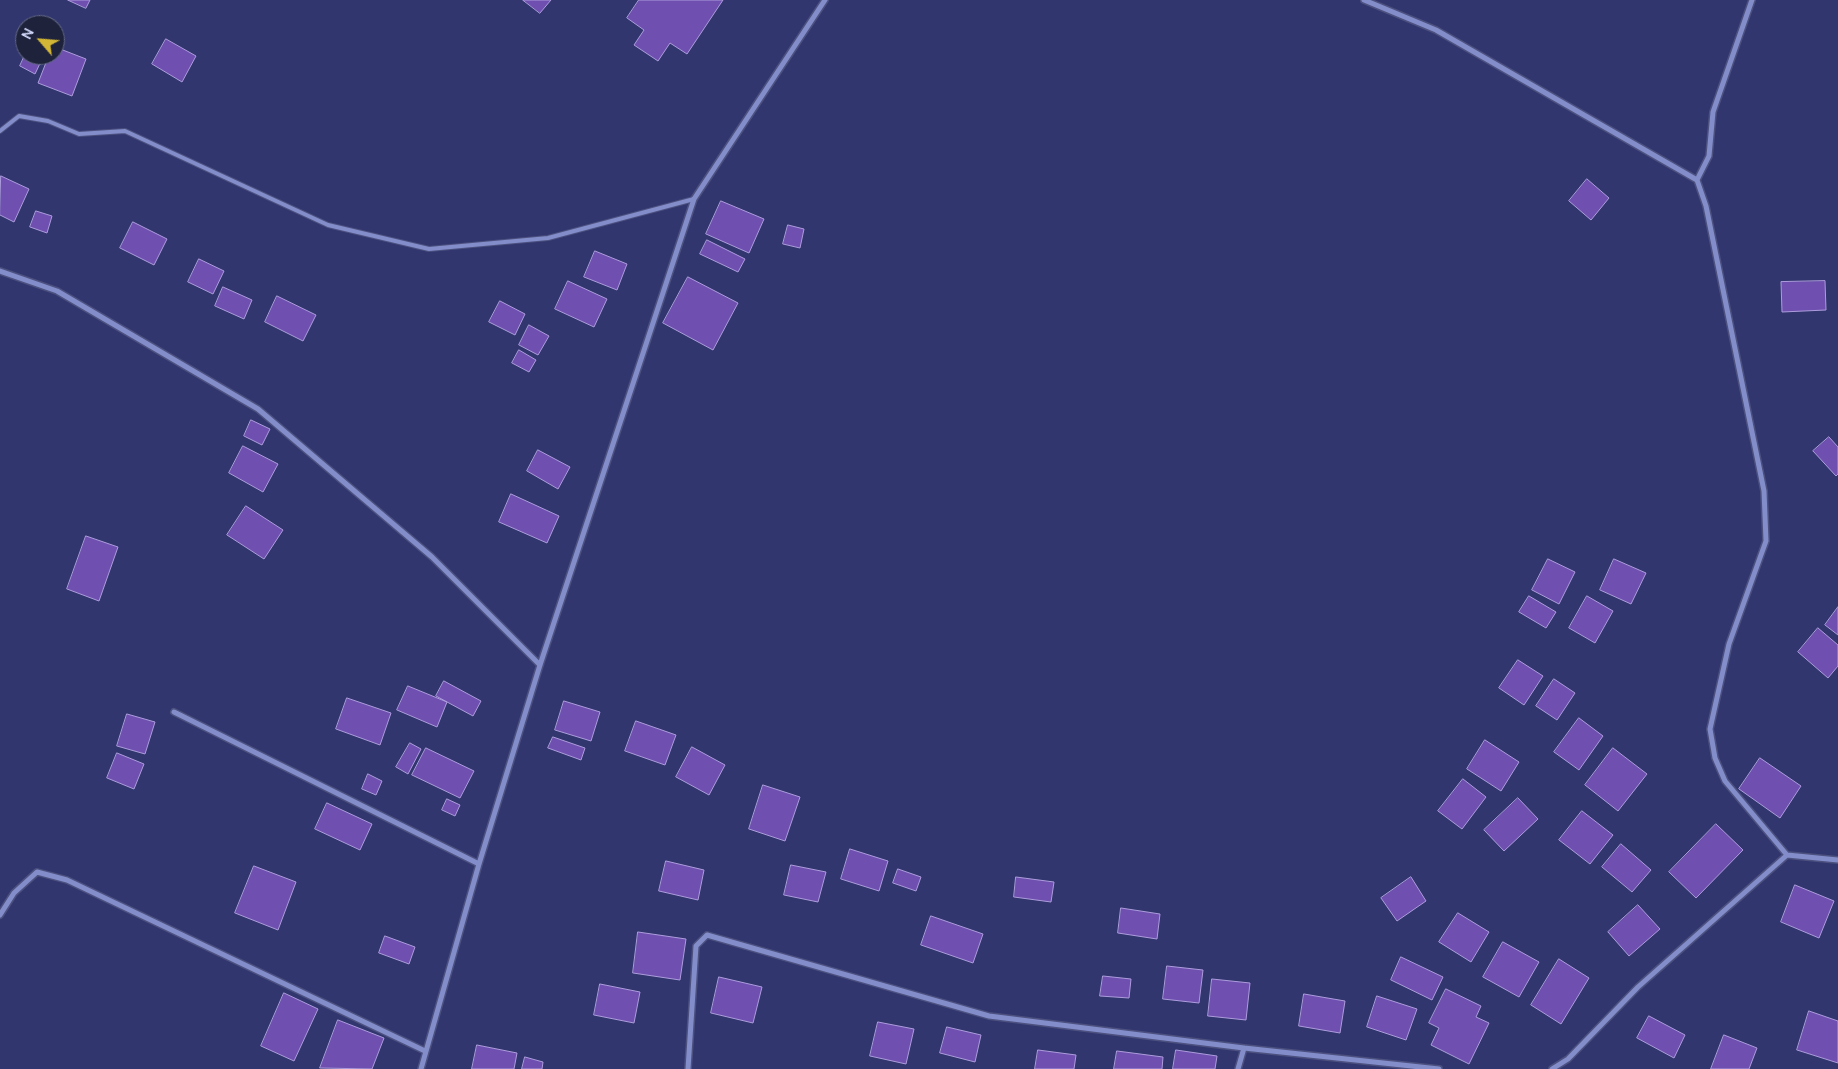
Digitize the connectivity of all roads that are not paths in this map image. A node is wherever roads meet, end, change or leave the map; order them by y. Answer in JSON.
{"nodes":[{"id":1,"x":825,"y":0,"type":"edge"},
{"id":2,"x":1364,"y":0,"type":"edge"},
{"id":3,"x":1752,"y":0,"type":"edge"},
{"id":4,"x":0,"y":131,"type":"edge"},
{"id":5,"x":1697,"y":180,"type":"junction"},
{"id":6,"x":694,"y":199,"type":"junction"},
{"id":7,"x":0,"y":271,"type":"edge"},
{"id":8,"x":540,"y":665,"type":"junction"},
{"id":9,"x":174,"y":712,"type":"dead end"},
{"id":10,"x":1786,"y":855,"type":"junction"},
{"id":11,"x":1838,"y":860,"type":"edge"},
{"id":12,"x":480,"y":864,"type":"junction"},
{"id":13,"x":0,"y":916,"type":"edge"},
{"id":14,"x":1244,"y":1048,"type":"junction"},
{"id":15,"x":425,"y":1051,"type":"junction"},
{"id":16,"x":421,"y":1069,"type":"edge"},
{"id":17,"x":688,"y":1069,"type":"edge"},
{"id":18,"x":1238,"y":1069,"type":"edge"},
{"id":19,"x":1439,"y":1069,"type":"edge"},
{"id":20,"x":1552,"y":1069,"type":"edge"}],
"edges":[{"from":1,"to":6,"type":"street"},
{"from":2,"to":5,"type":"street"},
{"from":3,"to":5,"type":"street"},
{"from":4,"to":6,"type":"lane"},
{"from":5,"to":10,"type":"street"},
{"from":6,"to":8,"type":"street"},
{"from":7,"to":8,"type":"street"},
{"from":8,"to":12,"type":"street"},
{"from":9,"to":12,"type":"street"},
{"from":10,"to":11,"type":"street"},
{"from":10,"to":20,"type":"street"},
{"from":12,"to":15,"type":"street"},
{"from":13,"to":15,"type":"street"},
{"from":14,"to":17,"type":"street"},
{"from":14,"to":18,"type":"street"},
{"from":14,"to":19,"type":"street"},
{"from":15,"to":16,"type":"street"}]}
